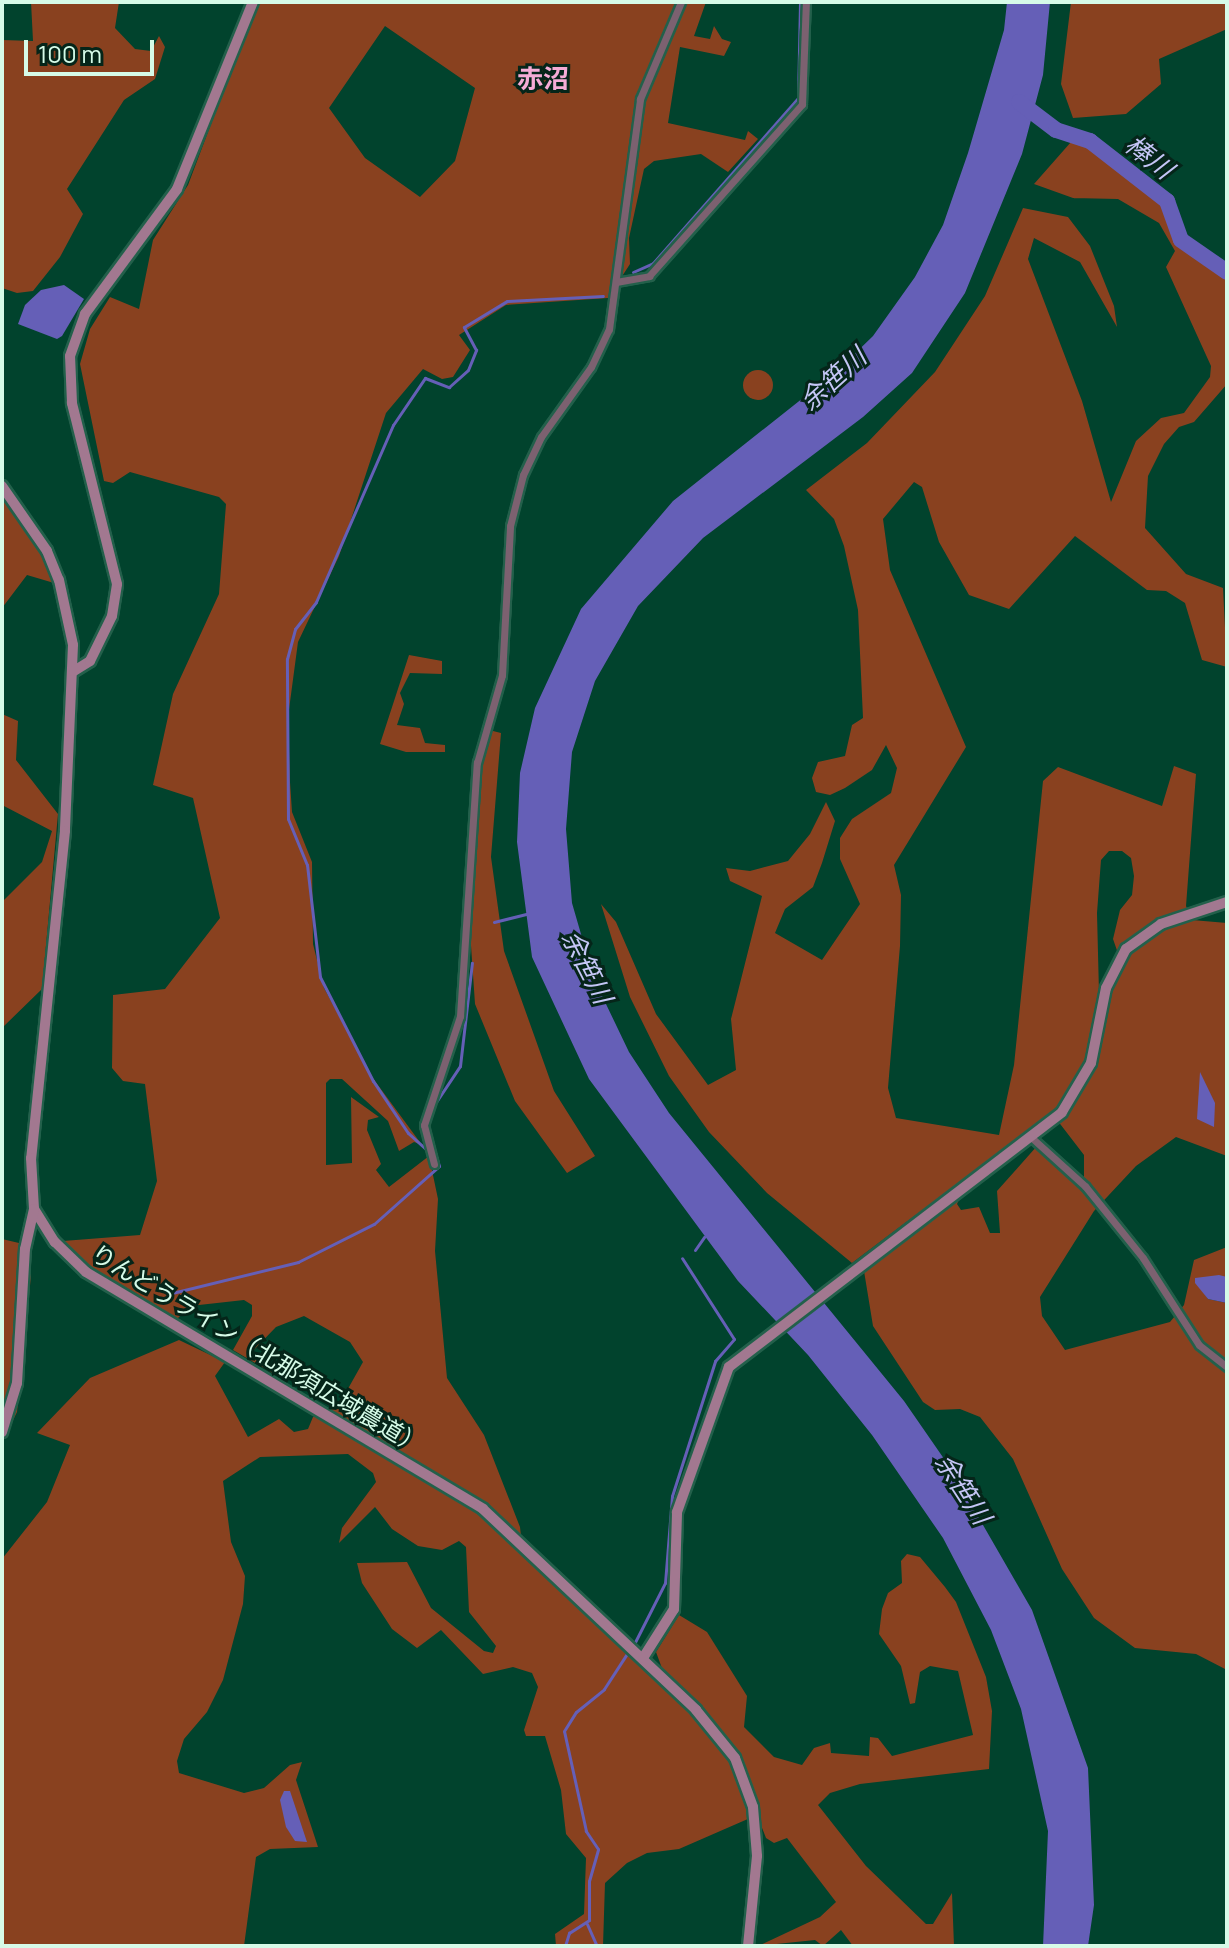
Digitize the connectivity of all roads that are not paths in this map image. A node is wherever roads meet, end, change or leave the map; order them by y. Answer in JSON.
{"nodes":[{"id":1,"x":253,"y":2,"type":"edge"},
{"id":2,"x":681,"y":2,"type":"edge"},
{"id":3,"x":806,"y":2,"type":"edge"},
{"id":4,"x":616,"y":282,"type":"junction"},
{"id":5,"x":2,"y":486,"type":"edge"},
{"id":6,"x":74,"y":671,"type":"junction"},
{"id":7,"x":1227,"y":902,"type":"edge"},
{"id":8,"x":1032,"y":1138,"type":"junction"},
{"id":9,"x":434,"y":1164,"type":"dead end"},
{"id":10,"x":34,"y":1209,"type":"junction"},
{"id":11,"x":1227,"y":1367,"type":"edge"},
{"id":12,"x":2,"y":1432,"type":"edge"},
{"id":13,"x":643,"y":1658,"type":"junction"},
{"id":14,"x":748,"y":1946,"type":"edge"}],
"edges":[{"from":1,"to":6,"type":"street"},
{"from":2,"to":4,"type":"street"},
{"from":3,"to":4,"type":"street"},
{"from":4,"to":9,"type":"street"},
{"from":5,"to":6,"type":"street","name":"りんどうライン（北那須広域農道）"},
{"from":6,"to":10,"type":"street","name":"りんどうライン（北那須広域農道）"},
{"from":7,"to":8,"type":"street"},
{"from":8,"to":11,"type":"street"},
{"from":8,"to":13,"type":"street"},
{"from":10,"to":12,"type":"street"},
{"from":10,"to":13,"type":"street","name":"りんどうライン（北那須広域農道）"},
{"from":13,"to":14,"type":"street","name":"りんどうライン（北那須広域農道）"}]}
